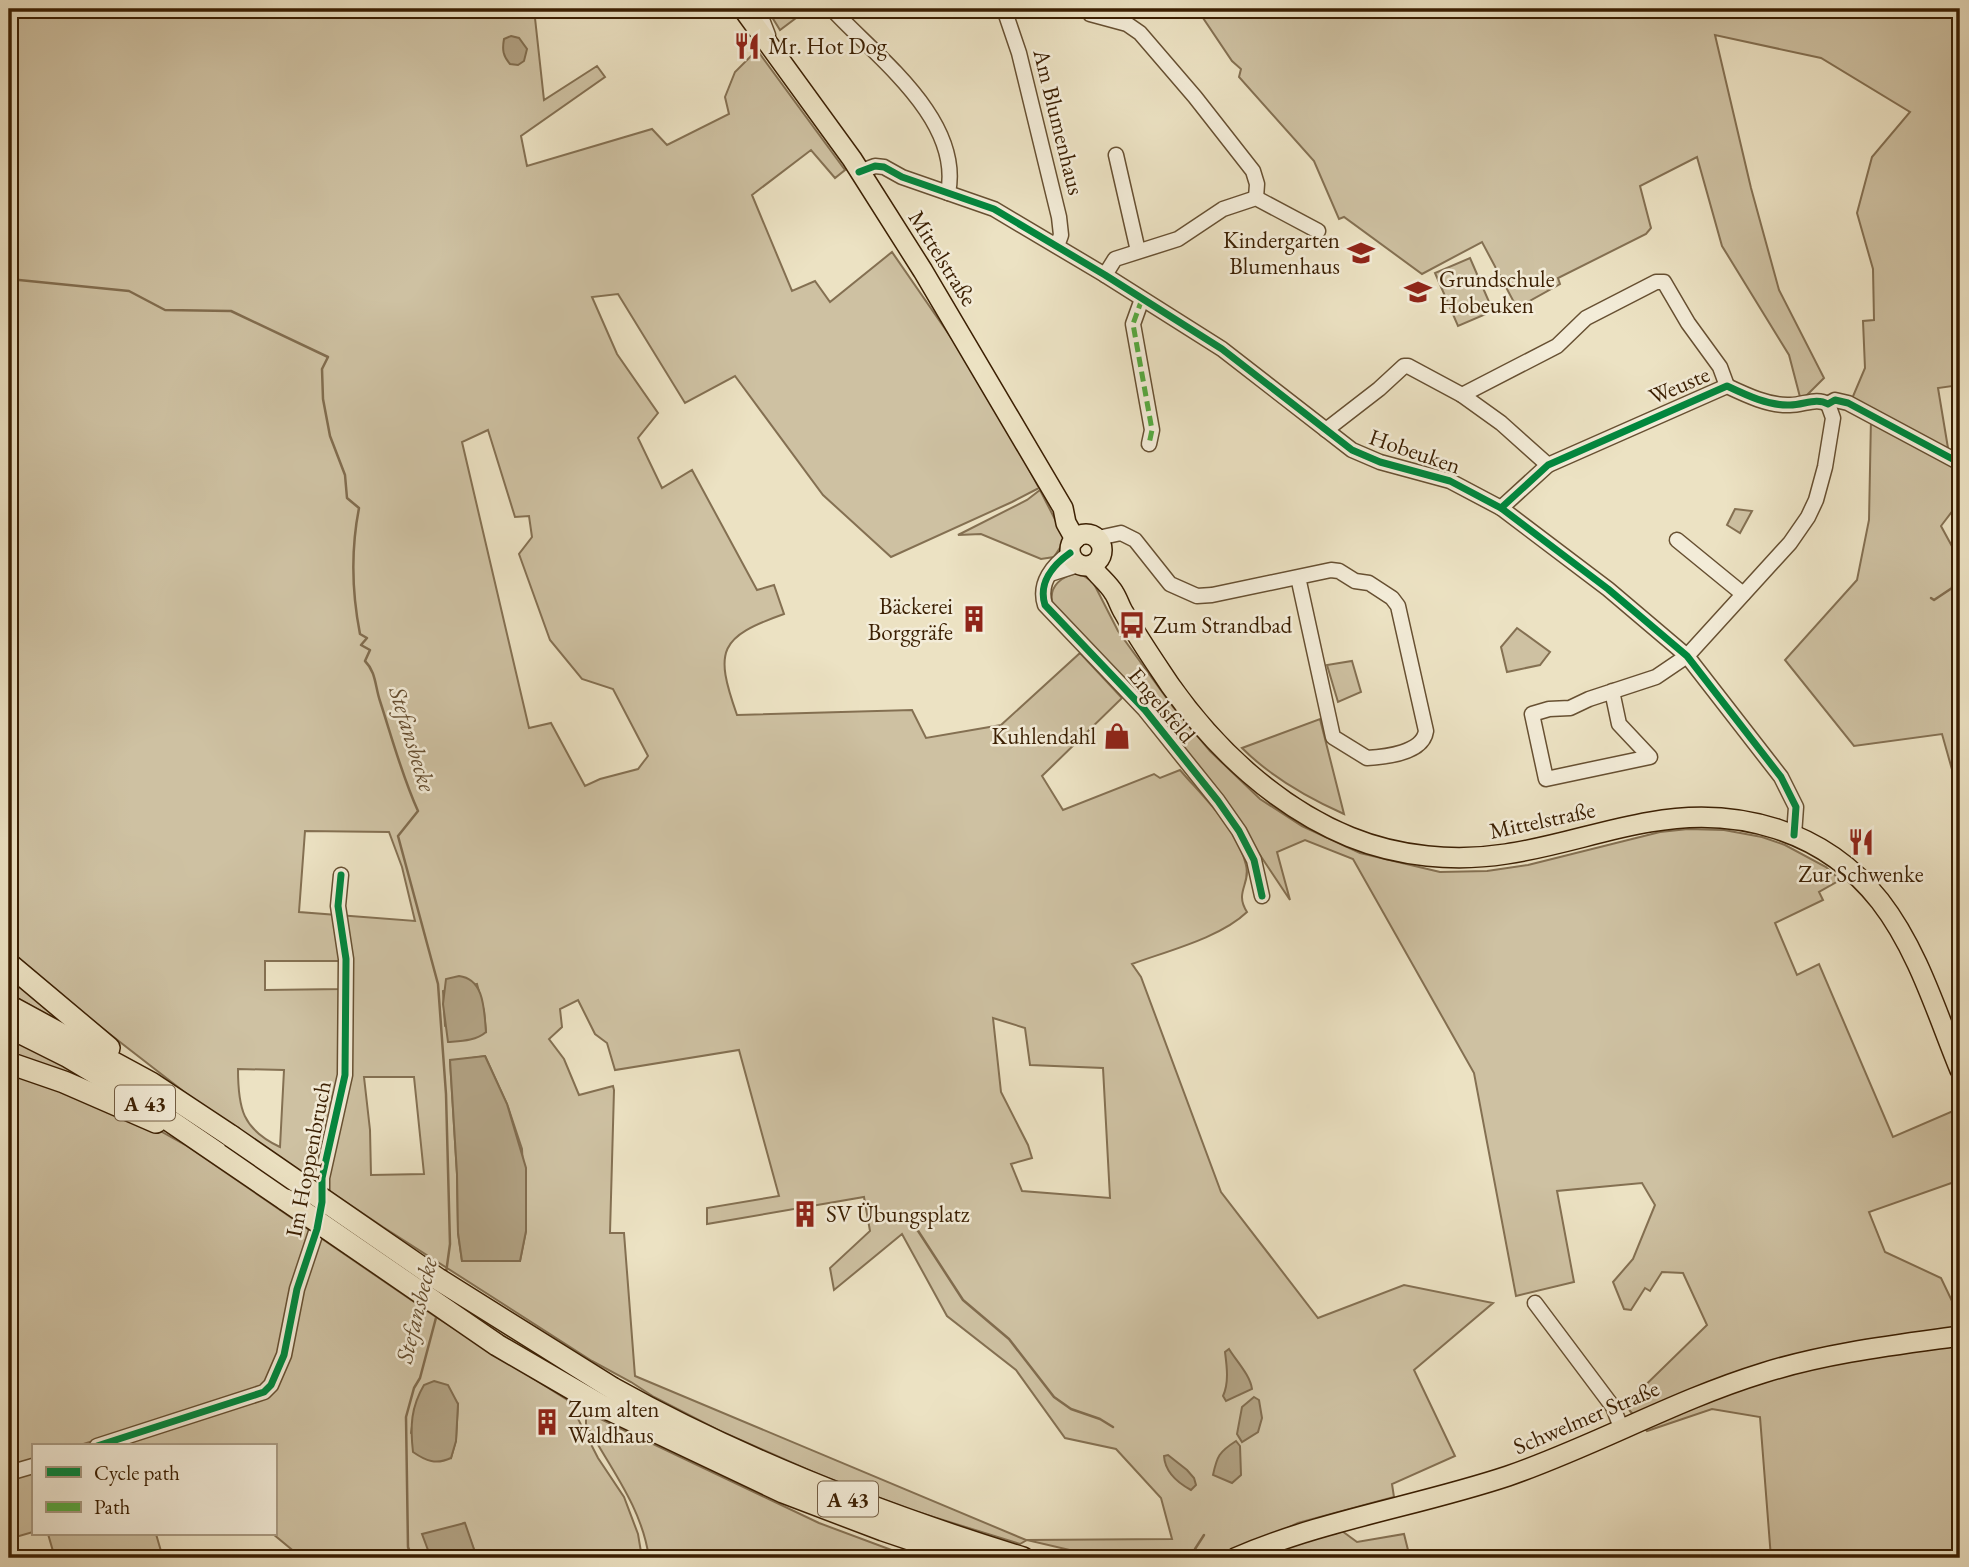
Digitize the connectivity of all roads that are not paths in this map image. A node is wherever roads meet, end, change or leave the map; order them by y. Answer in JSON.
{"nodes":[{"id":1,"x":743,"y":9,"type":"edge"},
{"id":2,"x":758,"y":9,"type":"edge"},
{"id":3,"x":832,"y":9,"type":"edge"},
{"id":4,"x":1004,"y":9,"type":"edge"},
{"id":5,"x":1090,"y":14,"type":"dead end"},
{"id":6,"x":774,"y":50,"type":"junction"},
{"id":7,"x":1116,"y":155,"type":"dead end"},
{"id":8,"x":864,"y":178,"type":"junction"},
{"id":9,"x":948,"y":193,"type":"junction"},
{"id":10,"x":1256,"y":198,"type":"junction"},
{"id":11,"x":1318,"y":230,"type":"dead end"},
{"id":12,"x":1057,"y":246,"type":"junction"},
{"id":13,"x":1138,"y":251,"type":"junction"},
{"id":14,"x":1105,"y":275,"type":"junction"},
{"id":15,"x":1142,"y":299,"type":"junction"},
{"id":16,"x":1727,"y":386,"type":"junction"},
{"id":17,"x":1462,"y":395,"type":"junction"},
{"id":18,"x":1828,"y":404,"type":"junction"},
{"id":19,"x":1325,"y":430,"type":"junction"},
{"id":20,"x":1149,"y":444,"type":"dead end"},
{"id":21,"x":1960,"y":463,"type":"edge"},
{"id":22,"x":1548,"y":465,"type":"junction"},
{"id":23,"x":1501,"y":508,"type":"junction"},
{"id":24,"x":1677,"y":540,"type":"dead end"},
{"id":25,"x":1088,"y":550,"type":"junction"},
{"id":26,"x":1298,"y":577,"type":"junction"},
{"id":27,"x":1743,"y":594,"type":"junction"},
{"id":28,"x":1687,"y":656,"type":"junction"},
{"id":29,"x":1612,"y":691,"type":"junction"},
{"id":30,"x":1794,"y":835,"type":"junction"},
{"id":31,"x":341,"y":875,"type":"dead end"},
{"id":32,"x":1262,"y":896,"type":"dead end"},
{"id":33,"x":9,"y":964,"type":"edge"},
{"id":34,"x":9,"y":1006,"type":"edge"},
{"id":35,"x":9,"y":1027,"type":"edge"},
{"id":36,"x":9,"y":1063,"type":"edge"},
{"id":37,"x":1960,"y":1070,"type":"edge"},
{"id":38,"x":151,"y":1083,"type":"junction"},
{"id":39,"x":226,"y":1145,"type":"junction"},
{"id":40,"x":1535,"y":1304,"type":"dead end"},
{"id":41,"x":1960,"y":1336,"type":"edge"},
{"id":42,"x":607,"y":1397,"type":"junction"},
{"id":43,"x":1622,"y":1430,"type":"junction"},
{"id":44,"x":103,"y":1444,"type":"edge"},
{"id":45,"x":32,"y":1466,"type":"edge"},
{"id":46,"x":9,"y":1473,"type":"edge"},
{"id":47,"x":966,"y":1558,"type":"edge"},
{"id":48,"x":1023,"y":1558,"type":"edge"},
{"id":49,"x":1235,"y":1558,"type":"edge"}],
"edges":[{"from":1,"to":6,"type":"main road","name":"Mittelstraße"},
{"from":2,"to":6,"type":"street"},
{"from":3,"to":9,"type":"street"},
{"from":4,"to":12,"type":"street","name":"Am Blumenhaus"},
{"from":5,"to":10,"type":"street"},
{"from":6,"to":8,"type":"main road","name":"Mittelstraße"},
{"from":7,"to":13,"type":"street","name":"Am Blumenhaus"},
{"from":8,"to":9,"type":"street","name":"Hobeuken"},
{"from":8,"to":25,"type":"main road","name":"Mittelstraße"},
{"from":9,"to":12,"type":"street","name":"Hobeuken"},
{"from":10,"to":11,"type":"street"},
{"from":10,"to":13,"type":"street"},
{"from":12,"to":14,"type":"street","name":"Hobeuken"},
{"from":13,"to":14,"type":"street"},
{"from":14,"to":15,"type":"street","name":"Hobeuken"},
{"from":15,"to":19,"type":"street","name":"Hobeuken"},
{"from":15,"to":20,"type":"street"},
{"from":16,"to":17,"type":"street"},
{"from":16,"to":18,"type":"street","name":"Weuste"},
{"from":16,"to":22,"type":"street","name":"Weuste"},
{"from":17,"to":19,"type":"street","name":"Hobeuken"},
{"from":17,"to":22,"type":"street"},
{"from":18,"to":21,"type":"street","name":"Weuste"},
{"from":18,"to":27,"type":"street"},
{"from":19,"to":23,"type":"street","name":"Hobeuken"},
{"from":22,"to":23,"type":"street","name":"Weuste"},
{"from":23,"to":28,"type":"street","name":"Hobeuken"},
{"from":24,"to":27,"type":"street"},
{"from":25,"to":26,"type":"street","name":"Engelsfeld"},
{"from":25,"to":30,"type":"main road","name":"Mittelstraße"},
{"from":25,"to":32,"type":"street","name":"Engelsfeld"},
{"from":26,"to":26,"type":"street"},
{"from":27,"to":28,"type":"street"},
{"from":28,"to":29,"type":"street"},
{"from":28,"to":30,"type":"street","name":"Hobeuken"},
{"from":29,"to":29,"type":"street"},
{"from":30,"to":37,"type":"main road","name":"Mittelstraße"},
{"from":31,"to":44,"type":"street","name":"Im Hoppenbruch"},
{"from":33,"to":38,"type":"highway"},
{"from":34,"to":38,"type":"highway","number":"A 43"},
{"from":35,"to":39,"type":"highway","number":"A 43"},
{"from":36,"to":39,"type":"highway"},
{"from":38,"to":39,"type":"highway","number":"A 43"},
{"from":39,"to":42,"type":"highway","number":"A 43","bridge":true},
{"from":40,"to":43,"type":"street"},
{"from":41,"to":43,"type":"main road","name":"Schwelmer Straße"},
{"from":42,"to":47,"type":"highway","number":"A 43"},
{"from":42,"to":48,"type":"highway","number":"A 43"},
{"from":43,"to":49,"type":"main road","name":"Schwelmer Straße"},
{"from":45,"to":46,"type":"street"}]}
